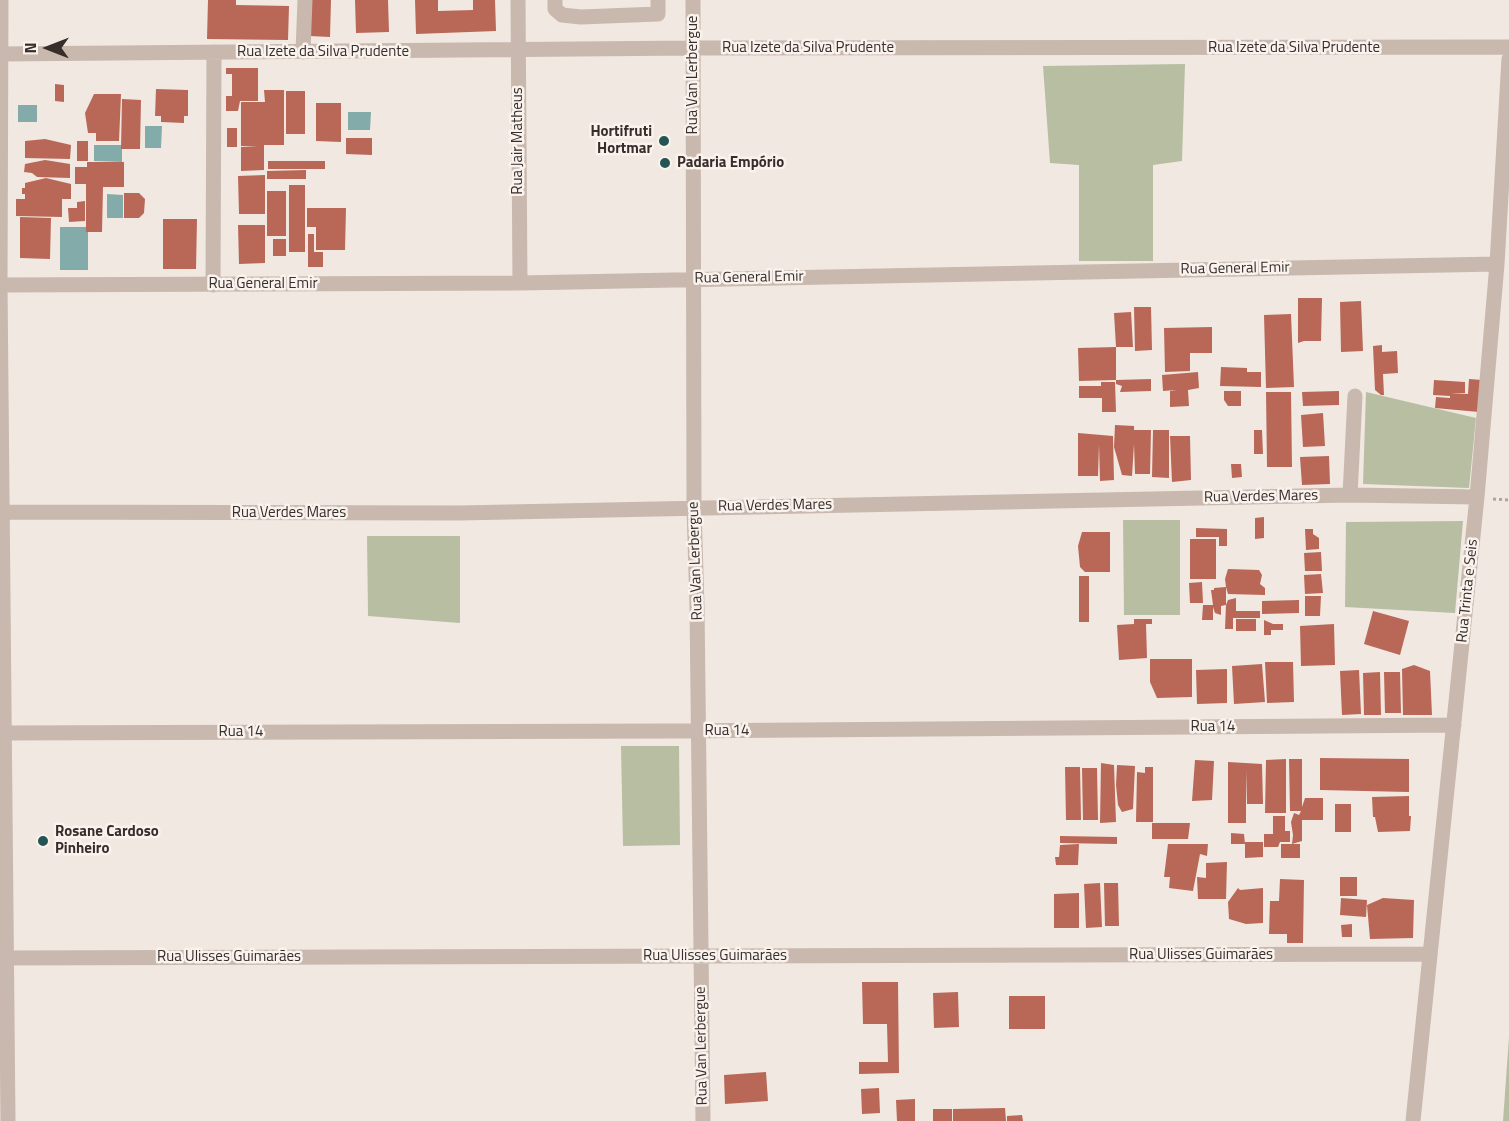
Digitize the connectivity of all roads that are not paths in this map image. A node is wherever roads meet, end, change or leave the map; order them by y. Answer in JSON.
{"nodes":[{"id":1,"x":1,"y":0,"type":"edge"},
{"id":2,"x":305,"y":0,"type":"edge"},
{"id":3,"x":518,"y":0,"type":"edge"},
{"id":4,"x":555,"y":0,"type":"edge"},
{"id":5,"x":658,"y":0,"type":"edge"},
{"id":6,"x":693,"y":0,"type":"edge"},
{"id":7,"x":1509,"y":47,"type":"edge"},
{"id":8,"x":693,"y":48,"type":"junction"},
{"id":9,"x":517,"y":50,"type":"junction"},
{"id":10,"x":214,"y":52,"type":"junction"},
{"id":11,"x":303,"y":52,"type":"junction"},
{"id":12,"x":1,"y":54,"type":"edge"},
{"id":13,"x":1509,"y":59,"type":"edge"},
{"id":14,"x":1497,"y":264,"type":"junction"},
{"id":15,"x":693,"y":279,"type":"junction"},
{"id":16,"x":520,"y":283,"type":"junction"},
{"id":17,"x":0,"y":285,"type":"edge"},
{"id":18,"x":213,"y":285,"type":"junction"},
{"id":19,"x":1354,"y":396,"type":"dead end"},
{"id":20,"x":1350,"y":495,"type":"junction"},
{"id":21,"x":1478,"y":497,"type":"junction"},
{"id":22,"x":694,"y":508,"type":"junction"},
{"id":23,"x":2,"y":512,"type":"edge"},
{"id":24,"x":1455,"y":725,"type":"junction"},
{"id":25,"x":698,"y":731,"type":"junction"},
{"id":26,"x":2,"y":733,"type":"edge"},
{"id":27,"x":1429,"y":954,"type":"junction"},
{"id":28,"x":700,"y":956,"type":"junction"},
{"id":29,"x":3,"y":958,"type":"edge"},
{"id":30,"x":8,"y":1121,"type":"edge"},
{"id":31,"x":703,"y":1121,"type":"edge"},
{"id":32,"x":1413,"y":1121,"type":"edge"}],
"edges":[{"from":1,"to":12,"type":"street"},
{"from":2,"to":11,"type":"street"},
{"from":3,"to":9,"type":"street","name":"Rua Jair Matheus"},
{"from":4,"to":5,"type":"street"},
{"from":6,"to":8,"type":"street","name":"Rua Van Lerbergue"},
{"from":7,"to":8,"type":"street","name":"Rua Izete da Silva Prudente"},
{"from":8,"to":9,"type":"street","name":"Rua Izete da Silva Prudente"},
{"from":8,"to":15,"type":"street","name":"Rua Van Lerbergue"},
{"from":9,"to":11,"type":"street","name":"Rua Izete da Silva Prudente"},
{"from":9,"to":16,"type":"street","name":"Rua Jair Matheus"},
{"from":10,"to":11,"type":"street","name":"Rua Izete da Silva Prudente"},
{"from":10,"to":12,"type":"street","name":"Rua Izete da Silva Prudente"},
{"from":10,"to":18,"type":"street"},
{"from":12,"to":17,"type":"street"},
{"from":13,"to":14,"type":"street","name":"Rua Trinta e Seis"},
{"from":14,"to":15,"type":"street","name":"Rua General Emir"},
{"from":14,"to":21,"type":"street","name":"Rua Trinta e Seis"},
{"from":15,"to":16,"type":"street","name":"Rua General Emir"},
{"from":15,"to":22,"type":"street","name":"Rua Van Lerbergue"},
{"from":16,"to":18,"type":"street","name":"Rua General Emir"},
{"from":17,"to":18,"type":"street","name":"Rua General Emir"},
{"from":17,"to":23,"type":"street"},
{"from":19,"to":20,"type":"street"},
{"from":20,"to":21,"type":"street","name":"Rua Verdes Mares"},
{"from":20,"to":22,"type":"street","name":"Rua Verdes Mares"},
{"from":21,"to":24,"type":"street","name":"Rua Trinta e Seis"},
{"from":22,"to":23,"type":"street","name":"Rua Verdes Mares"},
{"from":22,"to":25,"type":"street","name":"Rua Van Lerbergue"},
{"from":23,"to":26,"type":"street"},
{"from":24,"to":25,"type":"street","name":"Rua 14"},
{"from":24,"to":27,"type":"street","name":"Rua Trinta e Seis"},
{"from":25,"to":26,"type":"street","name":"Rua 14"},
{"from":25,"to":28,"type":"street","name":"Rua Van Lerbergue"},
{"from":26,"to":29,"type":"street"},
{"from":27,"to":28,"type":"street","name":"Rua Ulisses Guimarães"},
{"from":27,"to":32,"type":"street","name":"Rua Trinta e Seis"},
{"from":28,"to":29,"type":"street","name":"Rua Ulisses Guimarães"},
{"from":28,"to":31,"type":"street","name":"Rua Van Lerbergue"},
{"from":29,"to":30,"type":"street"}]}
